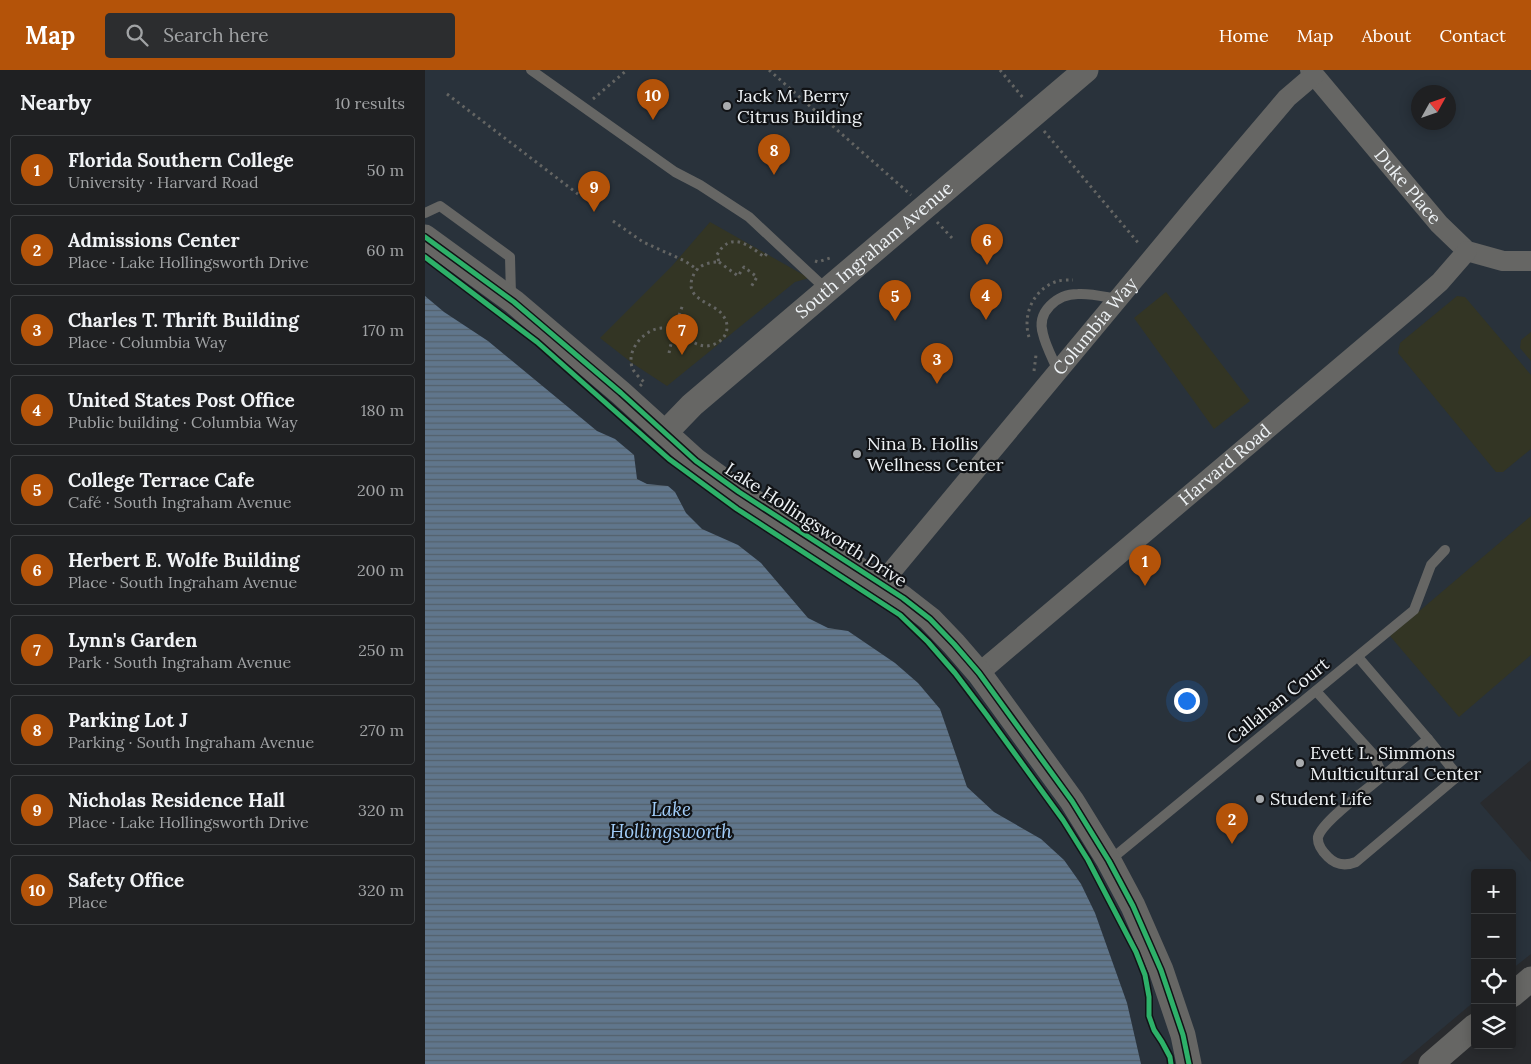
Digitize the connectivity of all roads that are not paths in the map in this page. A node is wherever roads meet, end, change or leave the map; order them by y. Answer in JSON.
{"nodes":[{"id":1,"x":531,"y":70,"type":"edge"},
{"id":2,"x":1086,"y":70,"type":"edge"},
{"id":3,"x":1312,"y":73,"type":"edge"},
{"id":4,"x":425,"y":214,"type":"edge"},
{"id":5,"x":425,"y":237,"type":"edge"},
{"id":6,"x":1467,"y":251,"type":"junction"},
{"id":7,"x":1531,"y":261,"type":"edge"},
{"id":8,"x":827,"y":291,"type":"junction"},
{"id":9,"x":1117,"y":299,"type":"junction"},
{"id":10,"x":511,"y":300,"type":"junction"},
{"id":11,"x":1058,"y":370,"type":"junction"},
{"id":12,"x":665,"y":433,"type":"junction"},
{"id":13,"x":1445,"y":550,"type":"dead end"},
{"id":14,"x":881,"y":584,"type":"junction"},
{"id":15,"x":1358,"y":657,"type":"junction"},
{"id":16,"x":979,"y":673,"type":"junction"},
{"id":17,"x":1316,"y":691,"type":"junction"},
{"id":18,"x":1428,"y":739,"type":"junction"},
{"id":19,"x":1383,"y":776,"type":"junction"},
{"id":20,"x":1109,"y":860,"type":"junction"},
{"id":21,"x":1531,"y":979,"type":"edge"},
{"id":22,"x":1516,"y":991,"type":"edge"},
{"id":23,"x":1471,"y":1029,"type":"edge"},
{"id":24,"x":1189,"y":1064,"type":"edge"},
{"id":25,"x":1431,"y":1064,"type":"edge"}],
"edges":[{"from":1,"to":8,"type":"lane"},
{"from":2,"to":8,"type":"street","name":"South Ingraham Avenue"},
{"from":3,"to":6,"type":"street","name":"Duke Place"},
{"from":3,"to":9,"type":"street","name":"Columbia Way"},
{"from":4,"to":10,"type":"lane"},
{"from":5,"to":10,"type":"street","name":"Lake Hollingsworth Drive"},
{"from":6,"to":7,"type":"street","name":"Duke Place"},
{"from":6,"to":16,"type":"street","name":"Harvard Road"},
{"from":8,"to":12,"type":"street","name":"South Ingraham Avenue"},
{"from":9,"to":11,"type":"street","name":"Columbia Way"},
{"from":9,"to":11,"type":"lane"},
{"from":10,"to":12,"type":"street","name":"Lake Hollingsworth Drive"},
{"from":11,"to":14,"type":"street","name":"Columbia Way"},
{"from":12,"to":14,"type":"street","name":"Lake Hollingsworth Drive"},
{"from":13,"to":15,"type":"lane","name":"Callahan Court"},
{"from":14,"to":16,"type":"street","name":"Lake Hollingsworth Drive"},
{"from":15,"to":17,"type":"lane","name":"Callahan Court"},
{"from":15,"to":18,"type":"lane"},
{"from":16,"to":20,"type":"street","name":"Lake Hollingsworth Drive"},
{"from":17,"to":19,"type":"lane"},
{"from":17,"to":20,"type":"lane","name":"Callahan Court"},
{"from":18,"to":19,"type":"lane"},
{"from":18,"to":19,"type":"lane"},
{"from":20,"to":24,"type":"street","name":"Lake Hollingsworth Drive"},
{"from":21,"to":22,"type":"street"},
{"from":23,"to":25,"type":"street"}]}
